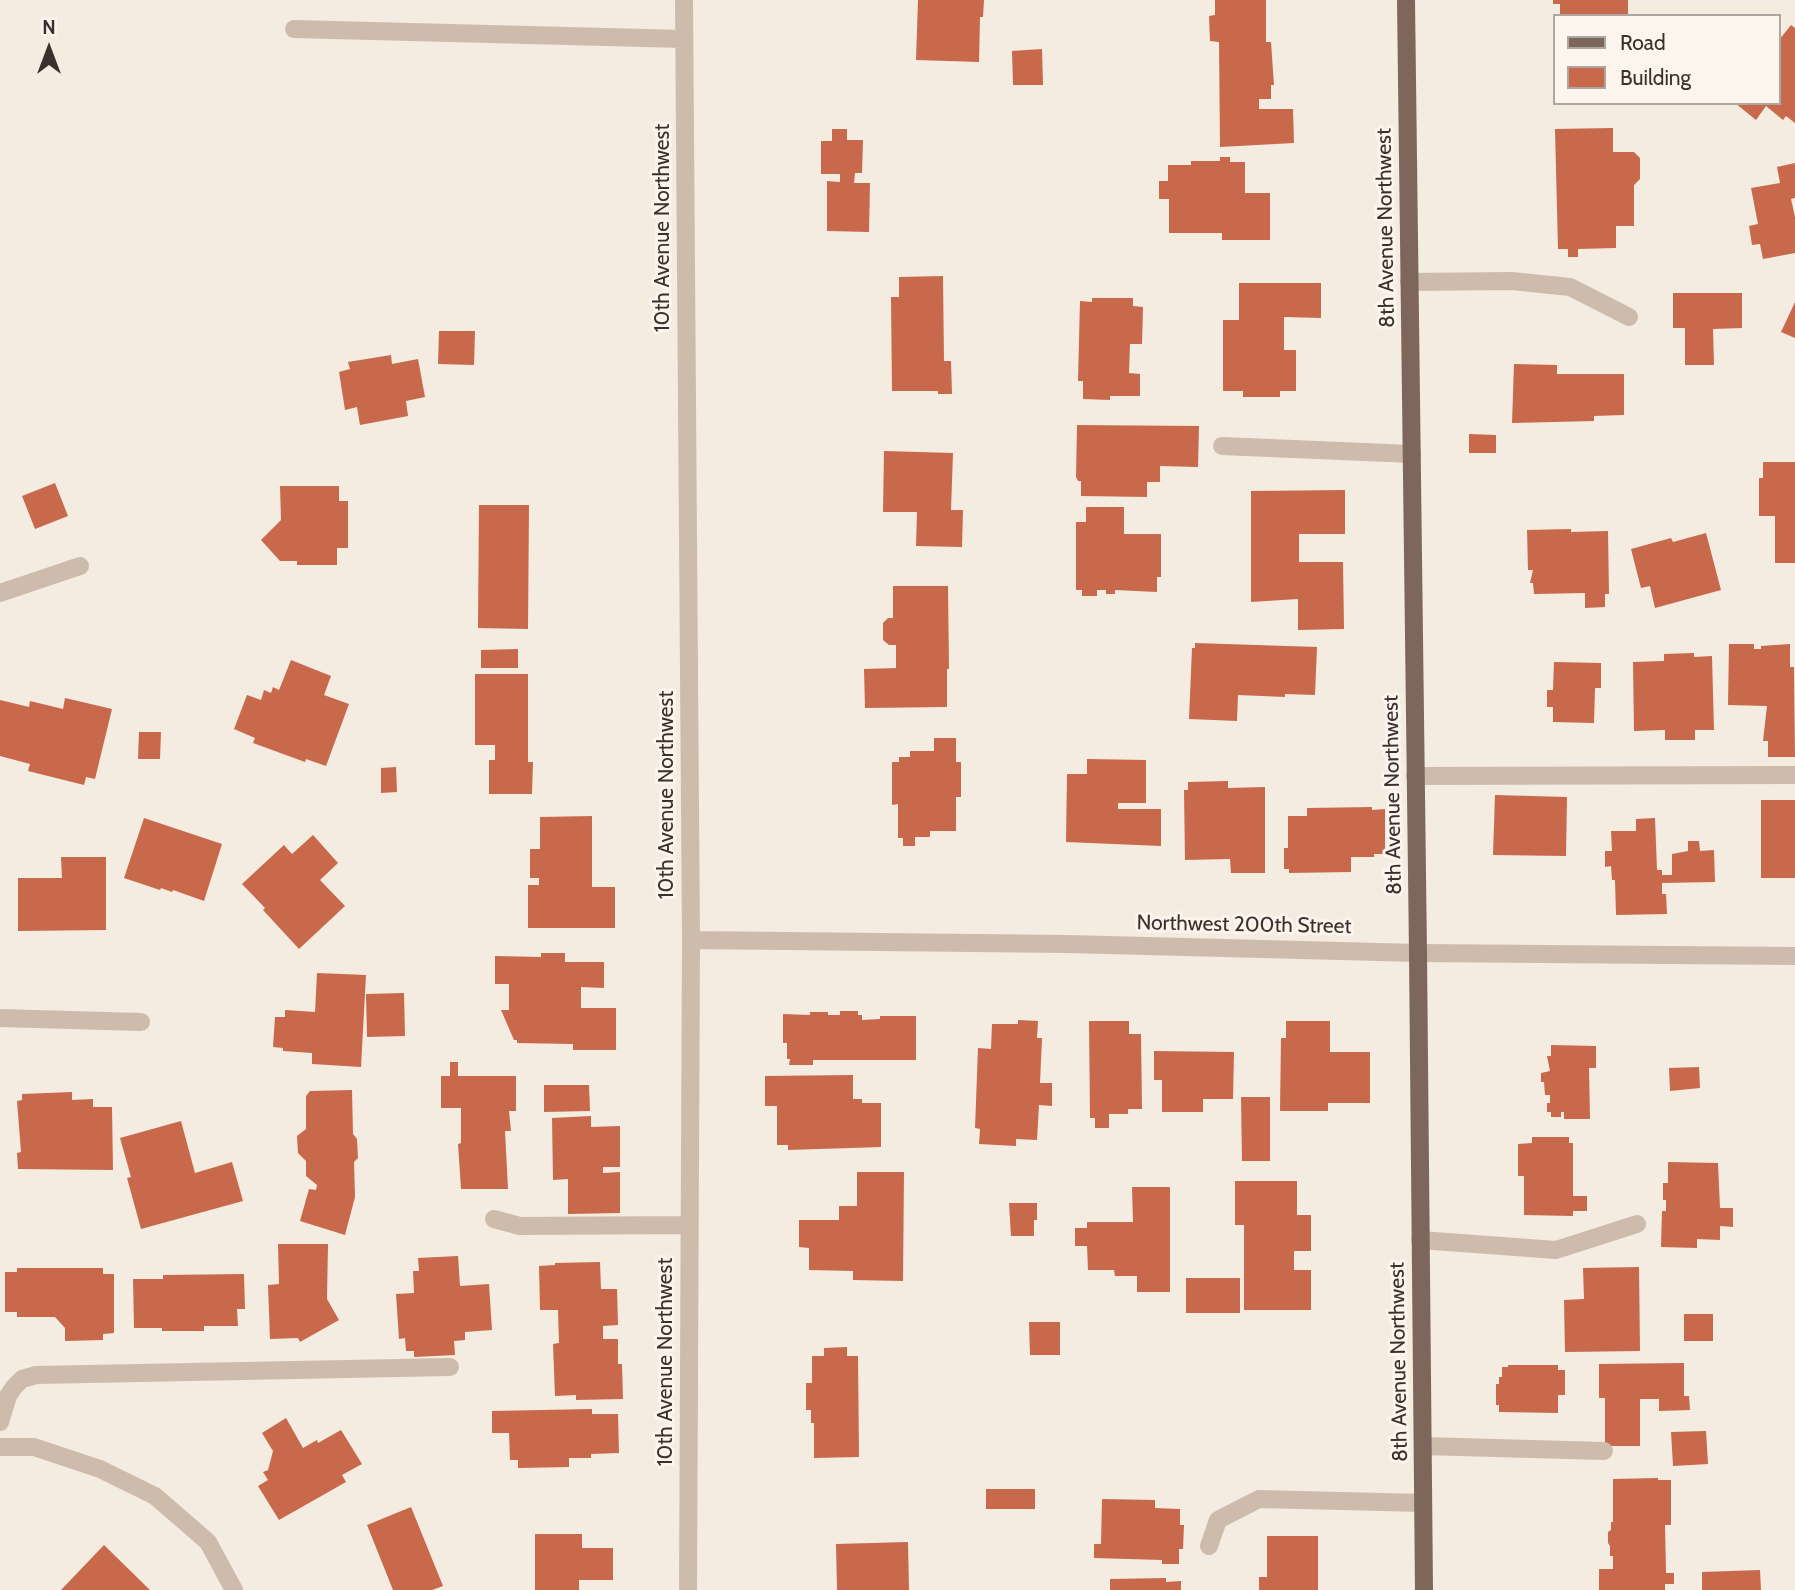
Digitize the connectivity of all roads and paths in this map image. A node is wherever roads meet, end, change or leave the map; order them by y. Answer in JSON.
{"nodes":[{"id":1,"x":684,"y":0,"type":"edge"},
{"id":2,"x":1406,"y":0,"type":"edge"},
{"id":3,"x":294,"y":29,"type":"dead end"},
{"id":4,"x":684,"y":39,"type":"junction"},
{"id":5,"x":1409,"y":282,"type":"junction"},
{"id":6,"x":1629,"y":317,"type":"dead end"},
{"id":7,"x":1222,"y":446,"type":"dead end"},
{"id":8,"x":1412,"y":454,"type":"junction"},
{"id":9,"x":80,"y":566,"type":"dead end"},
{"id":10,"x":0,"y":593,"type":"edge"},
{"id":11,"x":1795,"y":775,"type":"edge"},
{"id":12,"x":1415,"y":776,"type":"junction"},
{"id":13,"x":691,"y":940,"type":"junction"},
{"id":14,"x":1419,"y":953,"type":"junction"},
{"id":15,"x":1795,"y":956,"type":"edge"},
{"id":16,"x":0,"y":1018,"type":"edge"},
{"id":17,"x":141,"y":1022,"type":"dead end"},
{"id":18,"x":494,"y":1219,"type":"dead end"},
{"id":19,"x":1637,"y":1224,"type":"dead end"},
{"id":20,"x":689,"y":1226,"type":"junction"},
{"id":21,"x":1420,"y":1240,"type":"junction"},
{"id":22,"x":450,"y":1367,"type":"dead end"},
{"id":23,"x":0,"y":1422,"type":"edge"},
{"id":24,"x":1423,"y":1446,"type":"junction"},
{"id":25,"x":0,"y":1447,"type":"edge"},
{"id":26,"x":1604,"y":1451,"type":"dead end"},
{"id":27,"x":1423,"y":1503,"type":"junction"},
{"id":28,"x":1209,"y":1546,"type":"dead end"},
{"id":29,"x":234,"y":1590,"type":"edge"},
{"id":30,"x":688,"y":1590,"type":"edge"},
{"id":31,"x":1424,"y":1590,"type":"edge"}],
"edges":[{"from":1,"to":4,"type":"street","name":"10th Avenue Northwest"},
{"from":2,"to":5,"type":"main road","name":"8th Avenue Northwest"},
{"from":3,"to":4,"type":"street"},
{"from":4,"to":13,"type":"street","name":"10th Avenue Northwest"},
{"from":5,"to":6,"type":"street"},
{"from":5,"to":8,"type":"main road","name":"8th Avenue Northwest"},
{"from":7,"to":8,"type":"street"},
{"from":8,"to":12,"type":"main road","name":"8th Avenue Northwest"},
{"from":9,"to":10,"type":"street"},
{"from":11,"to":12,"type":"street"},
{"from":12,"to":14,"type":"main road","name":"8th Avenue Northwest"},
{"from":13,"to":14,"type":"street","name":"Northwest 200th Street"},
{"from":13,"to":20,"type":"street","name":"10th Avenue Northwest"},
{"from":14,"to":15,"type":"street","name":"Northwest 200th Street"},
{"from":14,"to":21,"type":"main road","name":"8th Avenue Northwest"},
{"from":16,"to":17,"type":"street"},
{"from":18,"to":20,"type":"street"},
{"from":19,"to":21,"type":"street"},
{"from":20,"to":30,"type":"street","name":"10th Avenue Northwest"},
{"from":21,"to":24,"type":"main road","name":"8th Avenue Northwest"},
{"from":22,"to":23,"type":"street"},
{"from":24,"to":26,"type":"street"},
{"from":24,"to":27,"type":"main road","name":"8th Avenue Northwest"},
{"from":25,"to":29,"type":"street"},
{"from":27,"to":28,"type":"street"},
{"from":27,"to":31,"type":"main road","name":"8th Avenue Northwest"}]}
